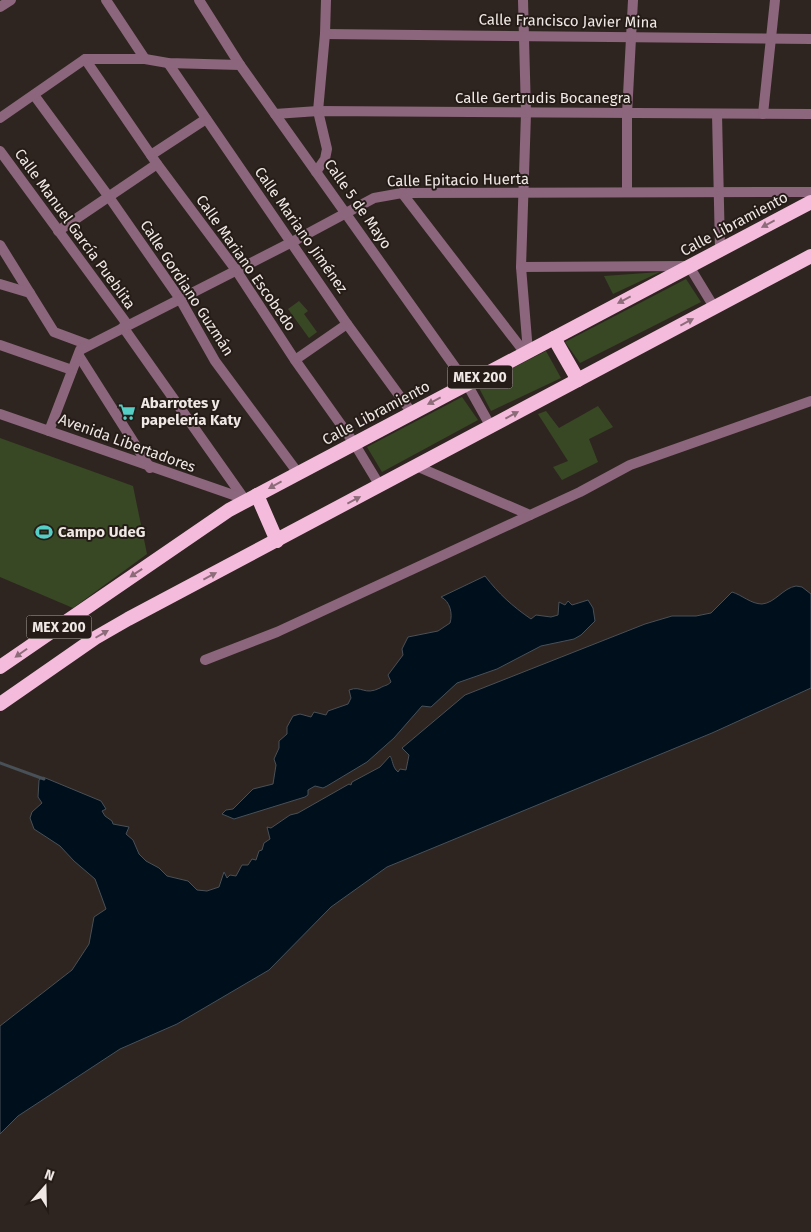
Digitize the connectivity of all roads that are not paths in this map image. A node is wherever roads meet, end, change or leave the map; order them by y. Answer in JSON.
{"nodes":[{"id":1,"x":11,"y":0,"type":"edge"},
{"id":2,"x":106,"y":0,"type":"edge"},
{"id":3,"x":199,"y":0,"type":"edge"},
{"id":4,"x":326,"y":0,"type":"edge"},
{"id":5,"x":523,"y":0,"type":"edge"},
{"id":6,"x":633,"y":0,"type":"edge"},
{"id":7,"x":775,"y":0,"type":"edge"},
{"id":8,"x":0,"y":7,"type":"edge"},
{"id":9,"x":325,"y":34,"type":"junction"},
{"id":10,"x":522,"y":35,"type":"junction"},
{"id":11,"x":631,"y":36,"type":"junction"},
{"id":12,"x":772,"y":39,"type":"junction"},
{"id":13,"x":811,"y":39,"type":"edge"},
{"id":14,"x":85,"y":59,"type":"junction"},
{"id":15,"x":145,"y":59,"type":"junction"},
{"id":16,"x":168,"y":63,"type":"junction"},
{"id":17,"x":240,"y":65,"type":"junction"},
{"id":18,"x":34,"y":95,"type":"junction"},
{"id":19,"x":318,"y":111,"type":"junction"},
{"id":20,"x":526,"y":113,"type":"junction"},
{"id":21,"x":275,"y":114,"type":"junction"},
{"id":22,"x":627,"y":114,"type":"junction"},
{"id":23,"x":717,"y":114,"type":"junction"},
{"id":24,"x":763,"y":114,"type":"junction"},
{"id":25,"x":811,"y":114,"type":"edge"},
{"id":26,"x":0,"y":118,"type":"edge"},
{"id":27,"x":206,"y":119,"type":"junction"},
{"id":28,"x":0,"y":151,"type":"edge"},
{"id":29,"x":154,"y":160,"type":"junction"},
{"id":30,"x":316,"y":172,"type":"junction"},
{"id":31,"x":627,"y":192,"type":"junction"},
{"id":32,"x":402,"y":193,"type":"junction"},
{"id":33,"x":524,"y":193,"type":"junction"},
{"id":34,"x":719,"y":193,"type":"junction"},
{"id":35,"x":109,"y":196,"type":"junction"},
{"id":36,"x":810,"y":200,"type":"edge"},
{"id":37,"x":346,"y":214,"type":"junction"},
{"id":38,"x":58,"y":232,"type":"junction"},
{"id":39,"x":292,"y":242,"type":"junction"},
{"id":40,"x":720,"y":249,"type":"junction"},
{"id":41,"x":2,"y":251,"type":"edge"},
{"id":42,"x":811,"y":256,"type":"edge"},
{"id":43,"x":689,"y":266,"type":"junction"},
{"id":44,"x":521,"y":267,"type":"junction"},
{"id":45,"x":236,"y":270,"type":"junction"},
{"id":46,"x":0,"y":284,"type":"edge"},
{"id":47,"x":30,"y":293,"type":"junction"},
{"id":48,"x":180,"y":299,"type":"junction"},
{"id":49,"x":714,"y":307,"type":"junction"},
{"id":50,"x":348,"y":324,"type":"junction"},
{"id":51,"x":125,"y":326,"type":"junction"},
{"id":52,"x":554,"y":338,"type":"junction"},
{"id":53,"x":0,"y":345,"type":"edge"},
{"id":54,"x":89,"y":345,"type":"junction"},
{"id":55,"x":527,"y":352,"type":"junction"},
{"id":56,"x":79,"y":356,"type":"junction"},
{"id":57,"x":295,"y":360,"type":"junction"},
{"id":58,"x":72,"y":370,"type":"junction"},
{"id":59,"x":578,"y":380,"type":"junction"},
{"id":60,"x":467,"y":384,"type":"junction"},
{"id":61,"x":811,"y":400,"type":"edge"},
{"id":62,"x":412,"y":413,"type":"junction"},
{"id":63,"x":0,"y":414,"type":"edge"},
{"id":64,"x":491,"y":426,"type":"junction"},
{"id":65,"x":49,"y":431,"type":"junction"},
{"id":66,"x":354,"y":443,"type":"junction"},
{"id":67,"x":416,"y":466,"type":"junction"},
{"id":68,"x":150,"y":468,"type":"junction"},
{"id":69,"x":298,"y":472,"type":"junction"},
{"id":70,"x":380,"y":486,"type":"junction"},
{"id":71,"x":249,"y":499,"type":"junction"},
{"id":72,"x":530,"y":515,"type":"junction"},
{"id":73,"x":277,"y":541,"type":"junction"},
{"id":74,"x":205,"y":660,"type":"dead end"},
{"id":75,"x":0,"y":667,"type":"edge"},
{"id":76,"x":0,"y":704,"type":"edge"}],
"edges":[{"from":1,"to":8,"type":"street"},
{"from":2,"to":15,"type":"street"},
{"from":3,"to":17,"type":"street","name":"Calle 5 de Mayo"},
{"from":4,"to":9,"type":"street"},
{"from":5,"to":10,"type":"street"},
{"from":6,"to":11,"type":"street"},
{"from":7,"to":12,"type":"street"},
{"from":9,"to":10,"type":"street","name":"Calle Francisco Javier Mina"},
{"from":9,"to":19,"type":"street"},
{"from":10,"to":11,"type":"street","name":"Calle Francisco Javier Mina"},
{"from":10,"to":20,"type":"street"},
{"from":11,"to":12,"type":"street","name":"Calle Francisco Javier Mina"},
{"from":11,"to":22,"type":"street"},
{"from":12,"to":13,"type":"street","name":"Calle Francisco Javier Mina"},
{"from":12,"to":24,"type":"street"},
{"from":14,"to":15,"type":"street"},
{"from":14,"to":18,"type":"street"},
{"from":14,"to":29,"type":"street","name":"Calle Mariano Escobedo"},
{"from":15,"to":16,"type":"street"},
{"from":16,"to":17,"type":"street"},
{"from":16,"to":27,"type":"street","name":"Calle Mariano Jiménez"},
{"from":17,"to":21,"type":"street","name":"Calle 5 de Mayo"},
{"from":18,"to":26,"type":"street"},
{"from":18,"to":35,"type":"street","name":"Calle Gordiano Guzmán"},
{"from":19,"to":20,"type":"street","name":"Calle Gertrudis Bocanegra"},
{"from":19,"to":21,"type":"street","name":"Calle Gertrudis Bocanegra"},
{"from":19,"to":30,"type":"street"},
{"from":20,"to":22,"type":"street","name":"Calle Gertrudis Bocanegra"},
{"from":20,"to":33,"type":"street"},
{"from":21,"to":30,"type":"street","name":"Calle 5 de Mayo"},
{"from":22,"to":23,"type":"street","name":"Calle Gertrudis Bocanegra"},
{"from":22,"to":31,"type":"street"},
{"from":23,"to":24,"type":"street","name":"Calle Gertrudis Bocanegra"},
{"from":23,"to":34,"type":"street"},
{"from":24,"to":25,"type":"street","name":"Calle Gertrudis Bocanegra"},
{"from":27,"to":29,"type":"street"},
{"from":27,"to":39,"type":"street","name":"Calle Mariano Jiménez"},
{"from":28,"to":38,"type":"street","name":"Calle Manuel García Pueblita"},
{"from":29,"to":35,"type":"street"},
{"from":29,"to":45,"type":"street","name":"Calle Mariano Escobedo"},
{"from":30,"to":37,"type":"street","name":"Calle 5 de Mayo"},
{"from":31,"to":33,"type":"street","name":"Calle Epitacio Huerta"},
{"from":31,"to":34,"type":"street","name":"Calle Epitacio Huerta"},
{"from":32,"to":33,"type":"street","name":"Calle Epitacio Huerta"},
{"from":32,"to":37,"type":"street","name":"Calle Epitacio Huerta"},
{"from":32,"to":55,"type":"street"},
{"from":33,"to":44,"type":"street"},
{"from":34,"to":36,"type":"street","name":"Calle Epitacio Huerta"},
{"from":34,"to":40,"type":"street"},
{"from":35,"to":38,"type":"street"},
{"from":35,"to":48,"type":"street","name":"Calle Gordiano Guzmán"},
{"from":36,"to":40,"type":"highway","name":"Calle Libramiento","number":"MEX 200","one_way":true},
{"from":37,"to":39,"type":"street","name":"Calle Epitacio Huerta"},
{"from":37,"to":60,"type":"street","name":"Calle 5 de Mayo"},
{"from":38,"to":51,"type":"street","name":"Calle Manuel García Pueblita"},
{"from":39,"to":45,"type":"street","name":"Calle Epitacio Huerta"},
{"from":39,"to":50,"type":"street","name":"Calle Mariano Jiménez"},
{"from":40,"to":43,"type":"highway","name":"Calle Libramiento","number":"MEX 200"},
{"from":41,"to":47,"type":"street"},
{"from":42,"to":49,"type":"highway","number":"MEX 200"},
{"from":43,"to":44,"type":"street"},
{"from":43,"to":49,"type":"street"},
{"from":43,"to":52,"type":"highway","name":"Calle Libramiento","number":"MEX 200","one_way":true},
{"from":44,"to":55,"type":"street"},
{"from":45,"to":48,"type":"street","name":"Calle Epitacio Huerta"},
{"from":45,"to":57,"type":"street","name":"Calle Mariano Escobedo"},
{"from":46,"to":47,"type":"street"},
{"from":47,"to":54,"type":"street"},
{"from":48,"to":51,"type":"street","name":"Calle Epitacio Huerta"},
{"from":48,"to":69,"type":"street","name":"Calle Gordiano Guzmán"},
{"from":59,"to":49,"type":"highway","number":"MEX 200","one_way":true},
{"from":50,"to":57,"type":"street"},
{"from":50,"to":62,"type":"street","name":"Calle Mariano Jiménez"},
{"from":51,"to":54,"type":"street","name":"Calle Epitacio Huerta"},
{"from":51,"to":71,"type":"street","name":"Calle Manuel García Pueblita"},
{"from":52,"to":55,"type":"highway","name":"Calle Libramiento","number":"MEX 200"},
{"from":52,"to":59,"type":"highway"},
{"from":53,"to":58,"type":"street"},
{"from":54,"to":56,"type":"street","name":"Calle Epitacio Huerta"},
{"from":55,"to":60,"type":"highway","name":"Calle Libramiento","number":"MEX 200"},
{"from":56,"to":58,"type":"street","name":"Calle Epitacio Huerta"},
{"from":56,"to":68,"type":"street"},
{"from":57,"to":66,"type":"street","name":"Calle Mariano Escobedo"},
{"from":58,"to":65,"type":"street","name":"Calle Epitacio Huerta"},
{"from":64,"to":59,"type":"highway","number":"MEX 200","one_way":true},
{"from":60,"to":62,"type":"highway","name":"Calle Libramiento","number":"MEX 200","one_way":true},
{"from":60,"to":64,"type":"street","name":"Calle 5 de Mayo"},
{"from":61,"to":72,"type":"street"},
{"from":62,"to":66,"type":"highway","name":"Calle Libramiento","number":"MEX 200"},
{"from":63,"to":65,"type":"street","name":"Avenida Libertadores"},
{"from":64,"to":67,"type":"highway","number":"MEX 200"},
{"from":65,"to":68,"type":"street","name":"Avenida Libertadores"},
{"from":66,"to":69,"type":"highway","name":"Calle Libramiento","number":"MEX 200"},
{"from":66,"to":70,"type":"street","name":"Calle Mariano Escobedo"},
{"from":67,"to":70,"type":"highway","number":"MEX 200"},
{"from":67,"to":72,"type":"street"},
{"from":68,"to":71,"type":"street","name":"Avenida Libertadores"},
{"from":69,"to":71,"type":"highway","name":"Calle Libramiento","number":"MEX 200","one_way":true},
{"from":73,"to":70,"type":"highway","number":"MEX 200","one_way":true},
{"from":71,"to":73,"type":"highway"},
{"from":71,"to":75,"type":"highway","name":"Calle Libramiento","number":"MEX 200","one_way":true},
{"from":72,"to":74,"type":"street"},
{"from":76,"to":73,"type":"highway","number":"MEX 200","one_way":true}]}
